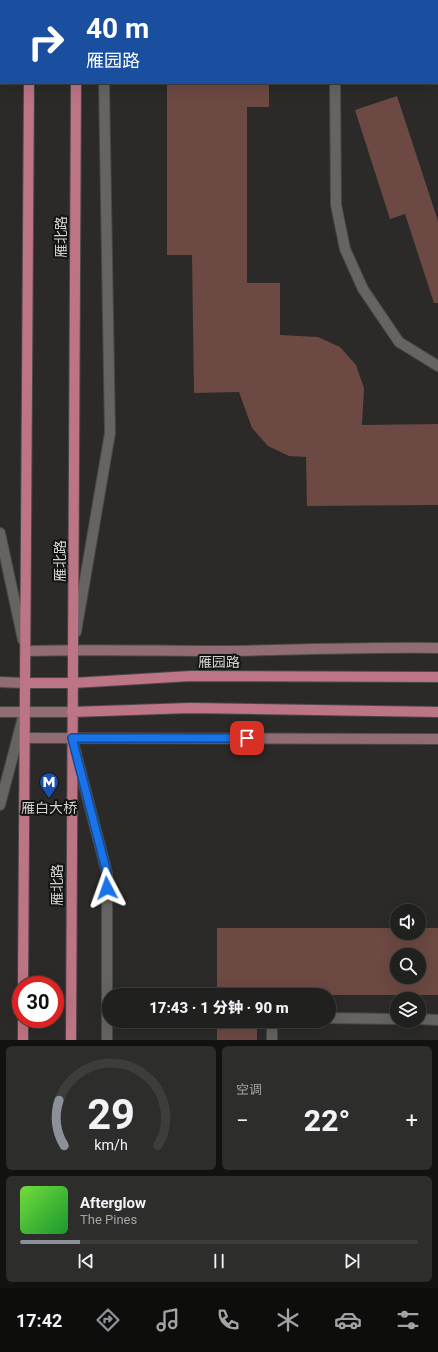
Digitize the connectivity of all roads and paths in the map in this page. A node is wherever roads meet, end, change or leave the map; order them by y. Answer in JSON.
{"nodes":[{"id":1,"x":29,"y":84,"type":"edge"},
{"id":2,"x":76,"y":84,"type":"edge"},
{"id":3,"x":104,"y":84,"type":"edge"},
{"id":4,"x":335,"y":84,"type":"edge"},
{"id":5,"x":438,"y":366,"type":"edge"},
{"id":6,"x":0,"y":533,"type":"edge"},
{"id":7,"x":438,"y":648,"type":"edge"},
{"id":8,"x":73,"y":650,"type":"junction"},
{"id":9,"x":26,"y":651,"type":"junction"},
{"id":10,"x":438,"y":677,"type":"edge"},
{"id":11,"x":0,"y":682,"type":"edge"},
{"id":12,"x":73,"y":682,"type":"junction"},
{"id":13,"x":25,"y":683,"type":"junction"},
{"id":14,"x":25,"y":711,"type":"junction"},
{"id":15,"x":0,"y":712,"type":"edge"},
{"id":16,"x":72,"y":712,"type":"junction"},
{"id":17,"x":438,"y":712,"type":"edge"},
{"id":18,"x":24,"y":738,"type":"junction"},
{"id":19,"x":72,"y":738,"type":"junction"},
{"id":20,"x":438,"y":739,"type":"edge"},
{"id":21,"x":0,"y":805,"type":"edge"},
{"id":22,"x":23,"y":976,"type":"edge"},
{"id":23,"x":336,"y":1018,"type":"edge"},
{"id":24,"x":390,"y":1019,"type":"edge"},
{"id":25,"x":426,"y":1019,"type":"edge"},
{"id":26,"x":438,"y":1020,"type":"edge"},
{"id":27,"x":23,"y":1028,"type":"edge"},
{"id":28,"x":272,"y":1028,"type":"edge"},
{"id":29,"x":23,"y":1040,"type":"edge"},
{"id":30,"x":71,"y":1040,"type":"edge"},
{"id":31,"x":107,"y":1040,"type":"edge"},
{"id":32,"x":272,"y":1040,"type":"edge"}],
"edges":[{"from":1,"to":9,"type":"main road"},
{"from":2,"to":8,"type":"main road","name":"雁北路"},
{"from":3,"to":8,"type":"street"},
{"from":4,"to":5,"type":"street"},
{"from":6,"to":9,"type":"street"},
{"from":7,"to":8,"type":"main road","name":"雁园路"},
{"from":8,"to":9,"type":"main road","name":"雁园路"},
{"from":8,"to":12,"type":"main road","name":"雁北路"},
{"from":9,"to":13,"type":"main road"},
{"from":10,"to":12,"type":"main road","name":"雁园路"},
{"from":11,"to":13,"type":"main road","name":"雁园路"},
{"from":12,"to":13,"type":"main road","name":"雁园路"},
{"from":12,"to":16,"type":"main road","name":"雁北路"},
{"from":13,"to":14,"type":"main road"},
{"from":14,"to":15,"type":"main road"},
{"from":14,"to":16,"type":"main road"},
{"from":14,"to":18,"type":"main road"},
{"from":14,"to":21,"type":"street"},
{"from":16,"to":17,"type":"main road"},
{"from":16,"to":19,"type":"main road","name":"雁北路"},
{"from":18,"to":19,"type":"main road"},
{"from":18,"to":22,"type":"main road"},
{"from":19,"to":20,"type":"main road"},
{"from":19,"to":30,"type":"main road","name":"雁北路"},
{"from":19,"to":31,"type":"street"},
{"from":23,"to":24,"type":"street"},
{"from":25,"to":26,"type":"street"},
{"from":27,"to":29,"type":"main road"},
{"from":28,"to":32,"type":"street"}]}
